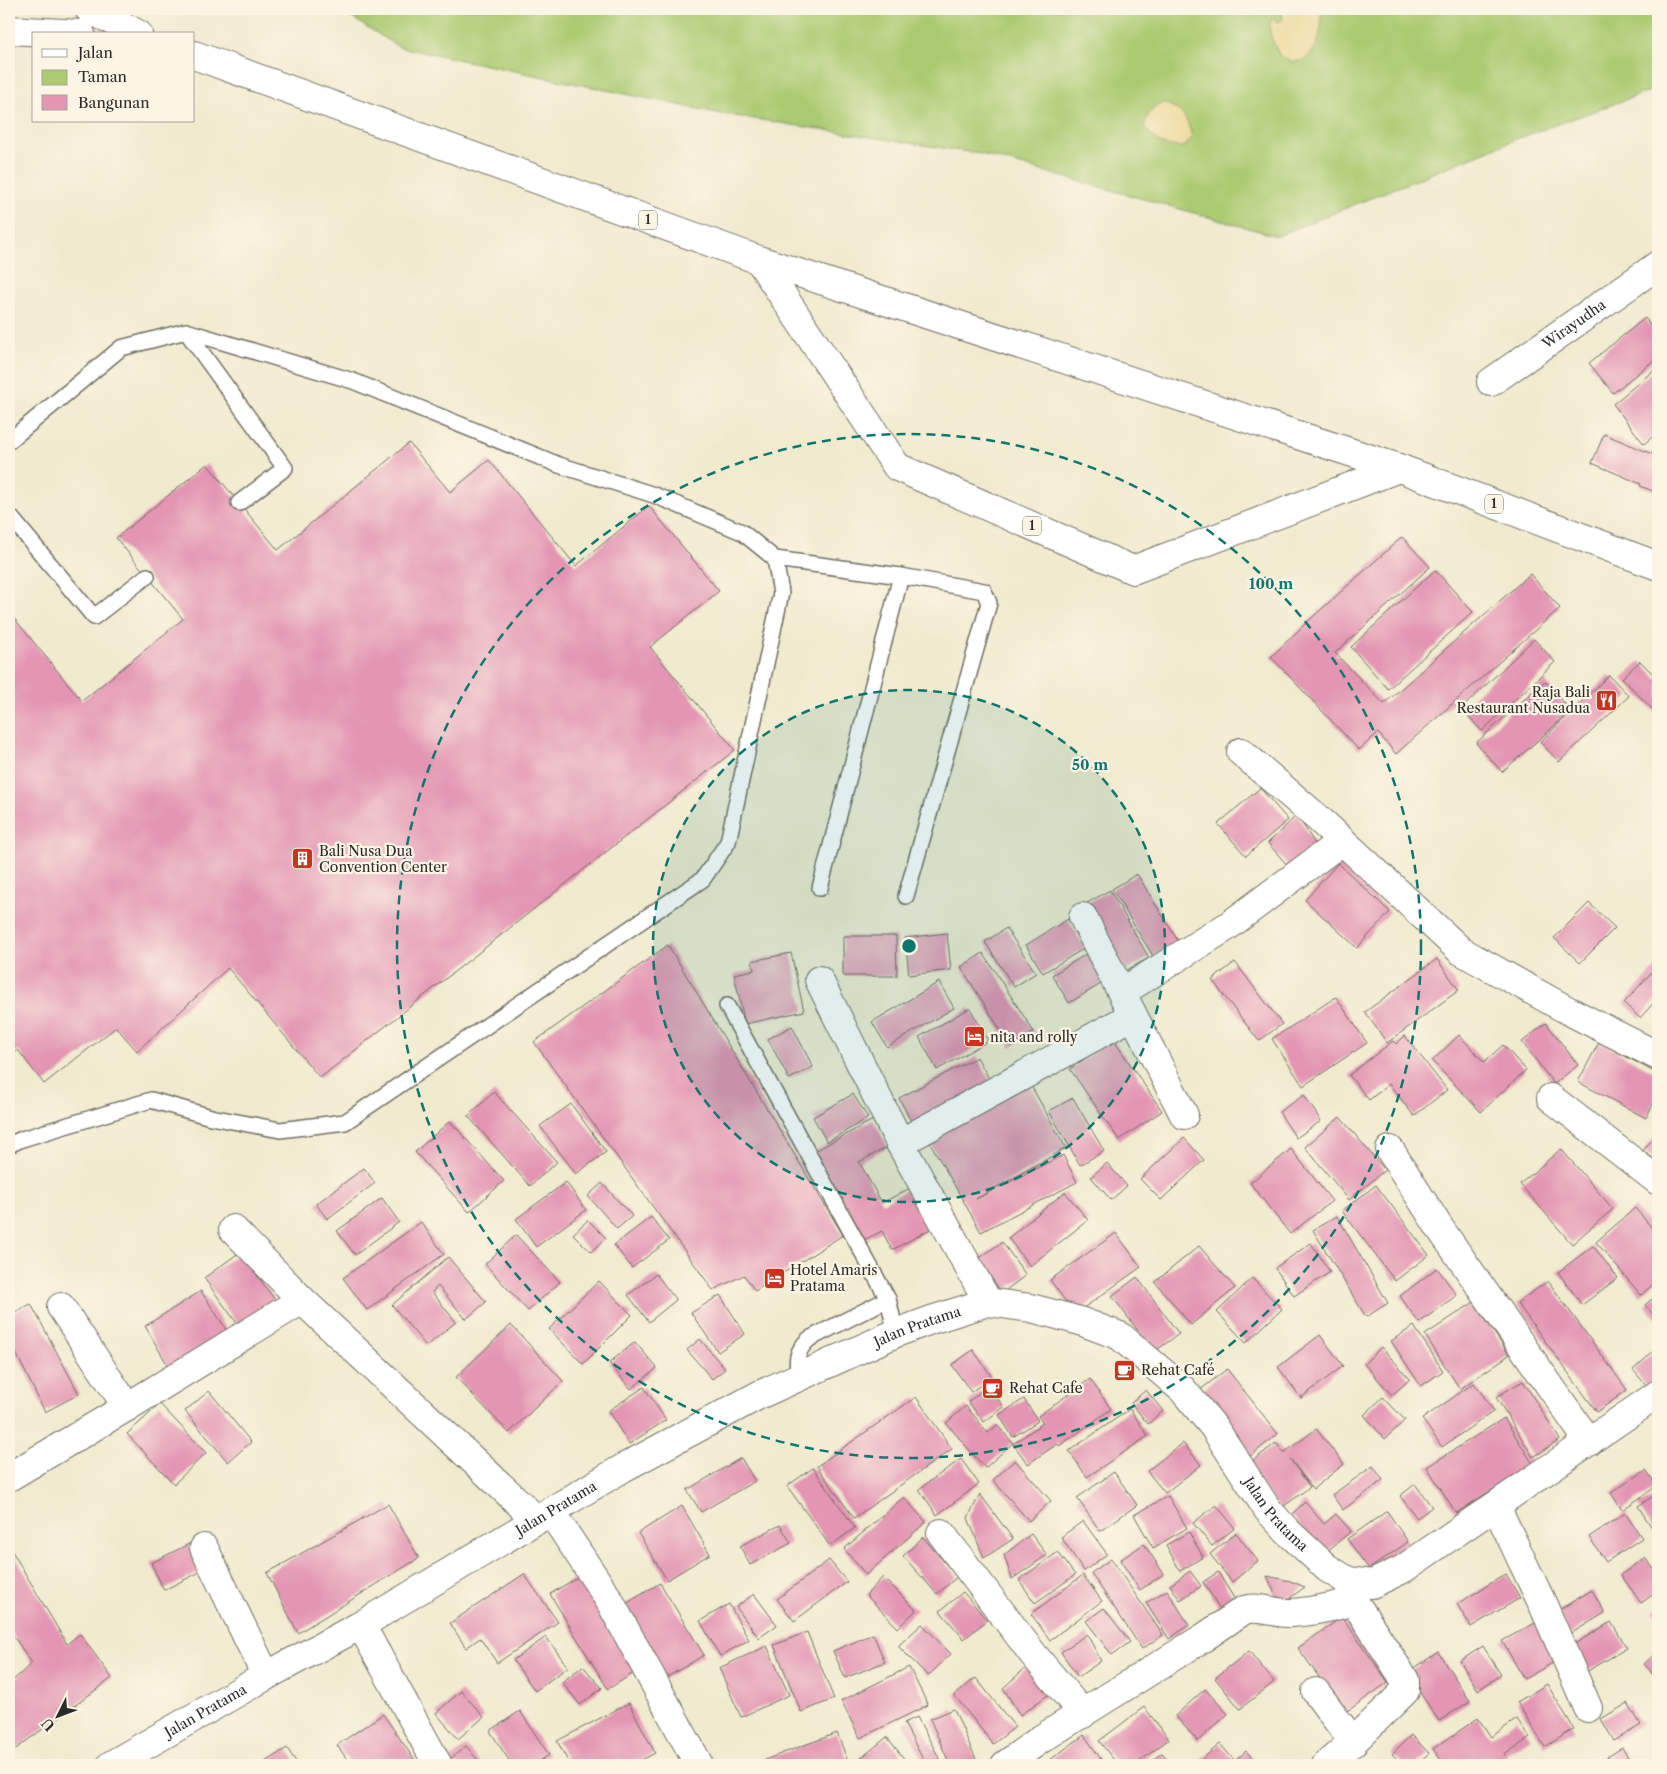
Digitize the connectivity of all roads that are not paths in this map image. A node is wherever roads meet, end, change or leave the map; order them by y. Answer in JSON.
{"nodes":[{"id":1,"x":89,"y":9,"type":"edge"},
{"id":2,"x":9,"y":30,"type":"edge"},
{"id":3,"x":45,"y":32,"type":"edge"},
{"id":4,"x":134,"y":32,"type":"edge"},
{"id":5,"x":195,"y":54,"type":"edge"},
{"id":6,"x":759,"y":260,"type":"junction"},
{"id":7,"x":1658,"y":266,"type":"edge"},
{"id":8,"x":186,"y":331,"type":"junction"},
{"id":9,"x":1491,"y":382,"type":"dead end"},
{"id":10,"x":9,"y":441,"type":"edge"},
{"id":11,"x":1399,"y":468,"type":"junction"},
{"id":12,"x":239,"y":503,"type":"dead end"},
{"id":13,"x":9,"y":514,"type":"edge"},
{"id":14,"x":775,"y":559,"type":"junction"},
{"id":15,"x":1658,"y":566,"type":"edge"},
{"id":16,"x":147,"y":576,"type":"dead end"},
{"id":17,"x":901,"y":576,"type":"junction"},
{"id":18,"x":1241,"y":752,"type":"dead end"},
{"id":19,"x":1342,"y":841,"type":"junction"},
{"id":20,"x":820,"y":888,"type":"dead end"},
{"id":21,"x":906,"y":896,"type":"dead end"},
{"id":22,"x":1083,"y":917,"type":"dead end"},
{"id":23,"x":819,"y":980,"type":"dead end"},
{"id":24,"x":1127,"y":1004,"type":"junction"},
{"id":25,"x":727,"y":1006,"type":"dead end"},
{"id":26,"x":1658,"y":1056,"type":"edge"},
{"id":27,"x":1551,"y":1098,"type":"dead end"},
{"id":28,"x":1184,"y":1114,"type":"dead end"},
{"id":29,"x":900,"y":1143,"type":"junction"},
{"id":30,"x":9,"y":1145,"type":"edge"},
{"id":31,"x":1390,"y":1150,"type":"dead end"},
{"id":32,"x":1658,"y":1181,"type":"edge"},
{"id":33,"x":233,"y":1229,"type":"dead end"},
{"id":34,"x":888,"y":1299,"type":"junction"},
{"id":35,"x":302,"y":1300,"type":"junction"},
{"id":36,"x":988,"y":1302,"type":"junction"},
{"id":37,"x":61,"y":1307,"type":"dead end"},
{"id":38,"x":896,"y":1333,"type":"junction"},
{"id":39,"x":798,"y":1378,"type":"junction"},
{"id":40,"x":1658,"y":1394,"type":"edge"},
{"id":41,"x":127,"y":1407,"type":"junction"},
{"id":42,"x":1590,"y":1442,"type":"junction"},
{"id":43,"x":9,"y":1477,"type":"edge"},
{"id":44,"x":1496,"y":1506,"type":"junction"},
{"id":45,"x":544,"y":1516,"type":"junction"},
{"id":46,"x":941,"y":1533,"type":"dead end"},
{"id":47,"x":204,"y":1548,"type":"dead end"},
{"id":48,"x":1351,"y":1591,"type":"junction"},
{"id":49,"x":361,"y":1625,"type":"junction"},
{"id":50,"x":266,"y":1676,"type":"junction"},
{"id":51,"x":1316,"y":1692,"type":"dead end"},
{"id":52,"x":1588,"y":1708,"type":"dead end"},
{"id":53,"x":1083,"y":1714,"type":"junction"},
{"id":54,"x":1353,"y":1742,"type":"junction"},
{"id":55,"x":111,"y":1765,"type":"edge"},
{"id":56,"x":438,"y":1765,"type":"edge"},
{"id":57,"x":699,"y":1765,"type":"edge"},
{"id":58,"x":1005,"y":1765,"type":"edge"},
{"id":59,"x":1326,"y":1765,"type":"edge"}],
"edges":[{"from":1,"to":4,"type":"main road"},
{"from":2,"to":3,"type":"main road"},
{"from":5,"to":6,"type":"main road","number":"1"},
{"from":6,"to":11,"type":"main road","number":"1"},
{"from":6,"to":11,"type":"main road","number":"1"},
{"from":7,"to":9,"type":"main road","name":"Wirayudha"},
{"from":8,"to":10,"type":"lane"},
{"from":8,"to":12,"type":"lane"},
{"from":8,"to":14,"type":"lane"},
{"from":11,"to":15,"type":"main road","number":"1"},
{"from":13,"to":16,"type":"lane"},
{"from":14,"to":17,"type":"lane"},
{"from":14,"to":30,"type":"lane"},
{"from":17,"to":20,"type":"lane"},
{"from":17,"to":21,"type":"lane"},
{"from":18,"to":19,"type":"main road"},
{"from":19,"to":24,"type":"main road"},
{"from":19,"to":26,"type":"main road"},
{"from":22,"to":24,"type":"main road"},
{"from":23,"to":29,"type":"main road"},
{"from":24,"to":28,"type":"main road"},
{"from":24,"to":29,"type":"main road"},
{"from":25,"to":34,"type":"lane"},
{"from":27,"to":32,"type":"main road"},
{"from":29,"to":36,"type":"main road"},
{"from":31,"to":42,"type":"main road"},
{"from":33,"to":35,"type":"main road"},
{"from":34,"to":38,"type":"lane"},
{"from":34,"to":39,"type":"lane"},
{"from":35,"to":41,"type":"main road"},
{"from":35,"to":45,"type":"main road"},
{"from":36,"to":38,"type":"main road","name":"Jalan Pratama"},
{"from":36,"to":48,"type":"main road","name":"Jalan Pratama"},
{"from":37,"to":41,"type":"main road"},
{"from":38,"to":39,"type":"main road","name":"Jalan Pratama"},
{"from":39,"to":45,"type":"main road","name":"Jalan Pratama"},
{"from":40,"to":42,"type":"main road","name":"Jalan Pratama"},
{"from":41,"to":43,"type":"main road"},
{"from":42,"to":44,"type":"main road","name":"Jalan Pratama"},
{"from":44,"to":48,"type":"main road","name":"Jalan Pratama"},
{"from":44,"to":52,"type":"main road"},
{"from":45,"to":49,"type":"main road","name":"Jalan Pratama"},
{"from":45,"to":57,"type":"main road"},
{"from":46,"to":53,"type":"main road"},
{"from":47,"to":50,"type":"main road"},
{"from":48,"to":53,"type":"main road"},
{"from":48,"to":54,"type":"main road"},
{"from":49,"to":50,"type":"main road","name":"Jalan Pratama"},
{"from":49,"to":56,"type":"main road"},
{"from":50,"to":55,"type":"main road","name":"Jalan Pratama"},
{"from":51,"to":54,"type":"main road"},
{"from":53,"to":58,"type":"main road"},
{"from":54,"to":59,"type":"main road"}]}
